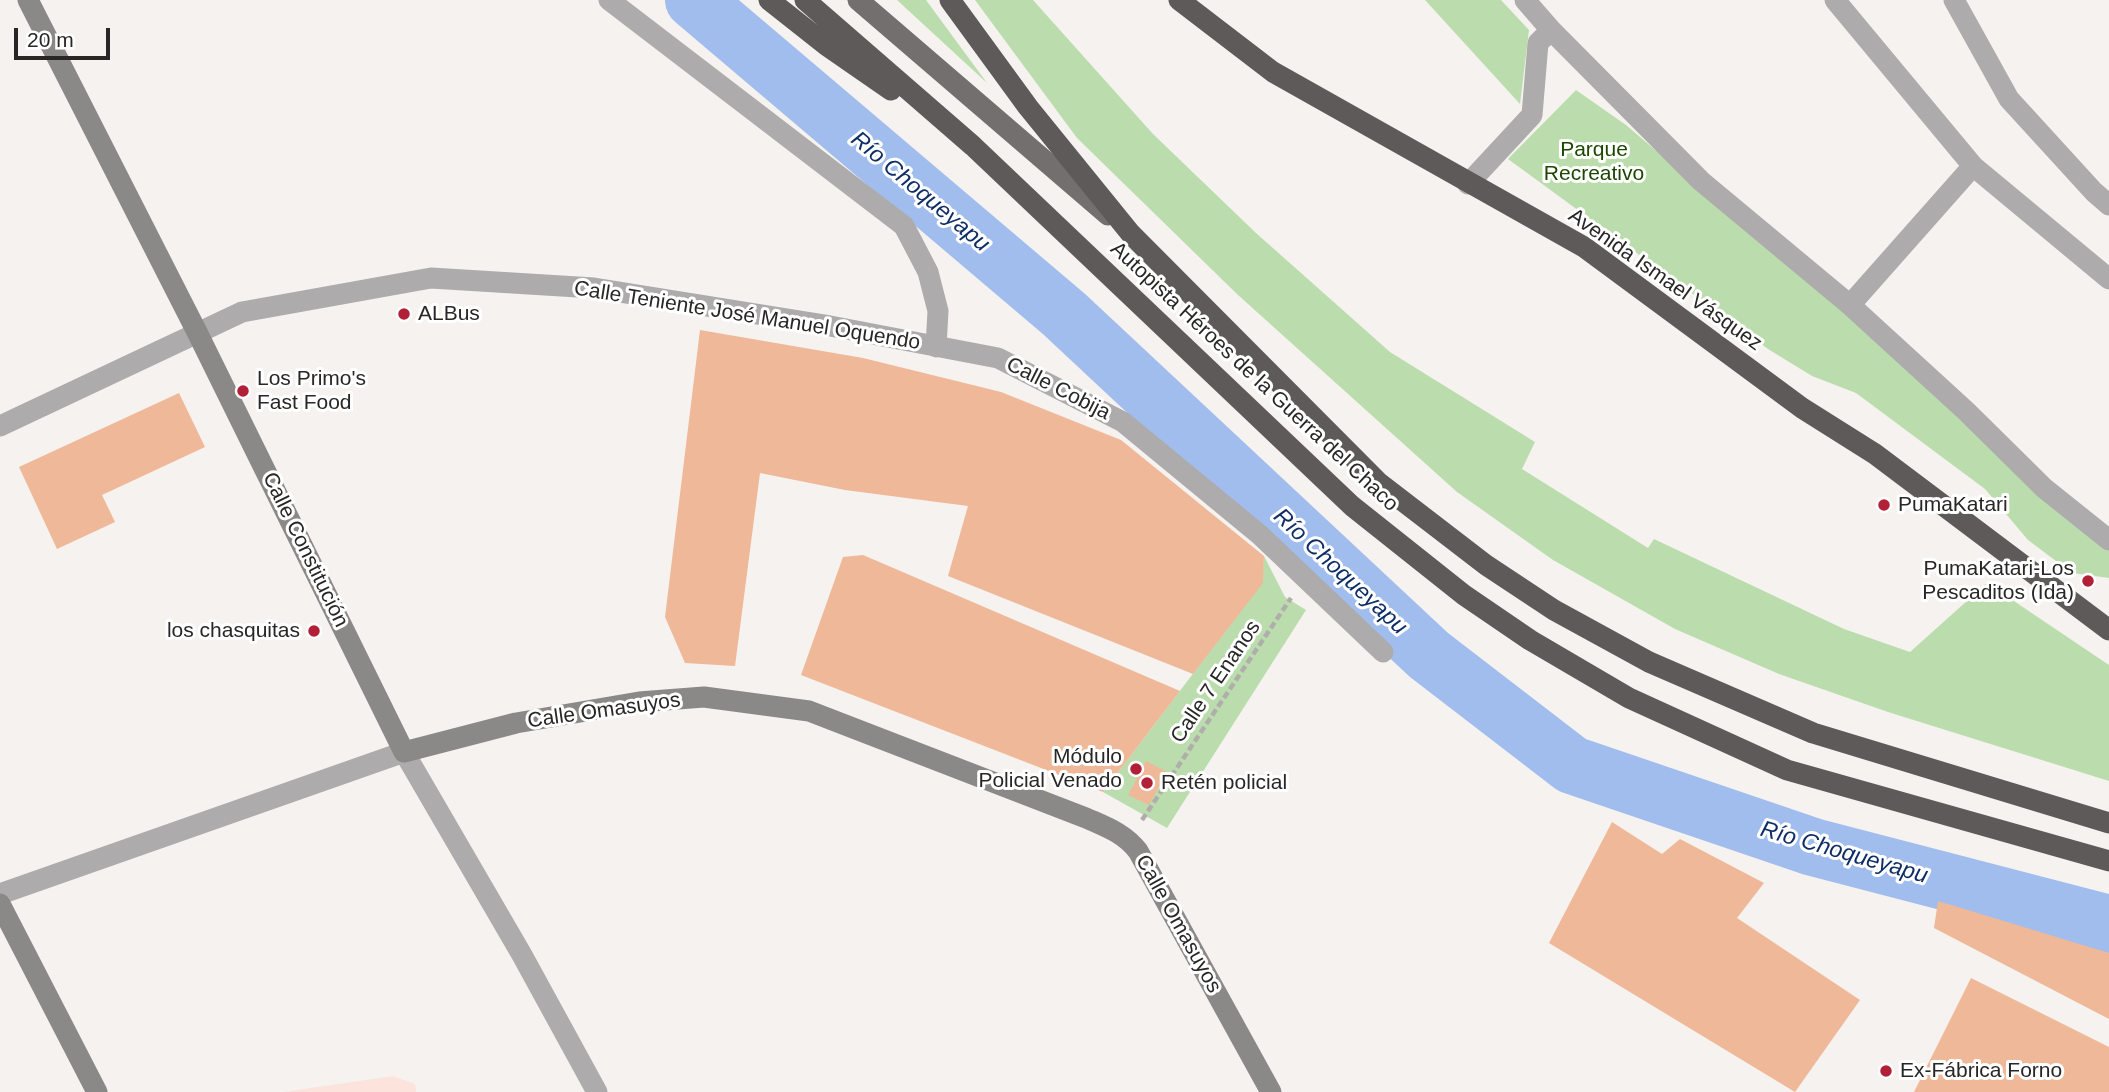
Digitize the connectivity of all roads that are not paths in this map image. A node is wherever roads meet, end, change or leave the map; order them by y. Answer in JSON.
{"nodes":[{"id":1,"x":28,"y":0,"type":"edge"},
{"id":2,"x":609,"y":0,"type":"edge"},
{"id":3,"x":769,"y":0,"type":"edge"},
{"id":4,"x":805,"y":0,"type":"edge"},
{"id":5,"x":858,"y":0,"type":"edge"},
{"id":6,"x":950,"y":0,"type":"edge"},
{"id":7,"x":1179,"y":0,"type":"edge"},
{"id":8,"x":1525,"y":0,"type":"edge"},
{"id":9,"x":1835,"y":0,"type":"edge"},
{"id":10,"x":1954,"y":0,"type":"edge"},
{"id":11,"x":1551,"y":30,"type":"junction"},
{"id":12,"x":972,"y":146,"type":"junction"},
{"id":13,"x":1973,"y":166,"type":"junction"},
{"id":14,"x":1468,"y":184,"type":"junction"},
{"id":15,"x":2109,"y":205,"type":"edge"},
{"id":16,"x":1131,"y":234,"type":"junction"},
{"id":17,"x":2109,"y":279,"type":"edge"},
{"id":18,"x":1850,"y":305,"type":"junction"},
{"id":19,"x":197,"y":332,"type":"junction"},
{"id":20,"x":936,"y":347,"type":"junction"},
{"id":21,"x":0,"y":426,"type":"edge"},
{"id":22,"x":2109,"y":540,"type":"edge"},
{"id":23,"x":2084,"y":613,"type":"junction"},
{"id":24,"x":2109,"y":614,"type":"edge"},
{"id":25,"x":2109,"y":630,"type":"edge"},
{"id":26,"x":1383,"y":652,"type":"dead end"},
{"id":27,"x":404,"y":752,"type":"junction"},
{"id":28,"x":2109,"y":822,"type":"edge"},
{"id":29,"x":2109,"y":862,"type":"edge"},
{"id":30,"x":0,"y":894,"type":"edge"},
{"id":31,"x":0,"y":904,"type":"edge"},
{"id":32,"x":97,"y":1092,"type":"edge"},
{"id":33,"x":597,"y":1092,"type":"edge"},
{"id":34,"x":1270,"y":1092,"type":"edge"}],
"edges":[{"from":1,"to":19,"type":"street","name":"Calle Constitución"},
{"from":2,"to":20,"type":"street"},
{"from":3,"to":12,"type":"highway"},
{"from":4,"to":12,"type":"highway","name":"Autopista Héroes de la Guerra del Chaco"},
{"from":5,"to":16,"type":"main road","name":"Autopista Héroes de la Guerra del Chaco"},
{"from":6,"to":16,"type":"highway"},
{"from":7,"to":14,"type":"highway","name":"Avenida Ismael Vásquez"},
{"from":8,"to":11,"type":"street"},
{"from":9,"to":13,"type":"street"},
{"from":10,"to":15,"type":"street"},
{"from":11,"to":14,"type":"street"},
{"from":11,"to":18,"type":"street"},
{"from":12,"to":29,"type":"highway","name":"Autopista Héroes de la Guerra del Chaco"},
{"from":13,"to":17,"type":"street"},
{"from":13,"to":18,"type":"street"},
{"from":14,"to":23,"type":"highway","name":"Avenida Ismael Vásquez"},
{"from":16,"to":28,"type":"highway","name":"Autopista Héroes de la Guerra del Chaco"},
{"from":18,"to":22,"type":"street"},
{"from":19,"to":20,"type":"street","name":"Calle Teniente José Manuel Oquendo"},
{"from":19,"to":21,"type":"street","name":"Calle Teniente José Manuel Oquendo"},
{"from":19,"to":27,"type":"street","name":"Calle Constitución"},
{"from":20,"to":26,"type":"street","name":"Calle Cobija"},
{"from":23,"to":24,"type":"street"},
{"from":23,"to":25,"type":"highway","name":"Avenida Ismael Vásquez"},
{"from":27,"to":30,"type":"street","name":"Calle Omasuyos"},
{"from":27,"to":33,"type":"street","name":"Calle Constitución"},
{"from":27,"to":34,"type":"street","name":"Calle Omasuyos"},
{"from":31,"to":32,"type":"street"}]}
